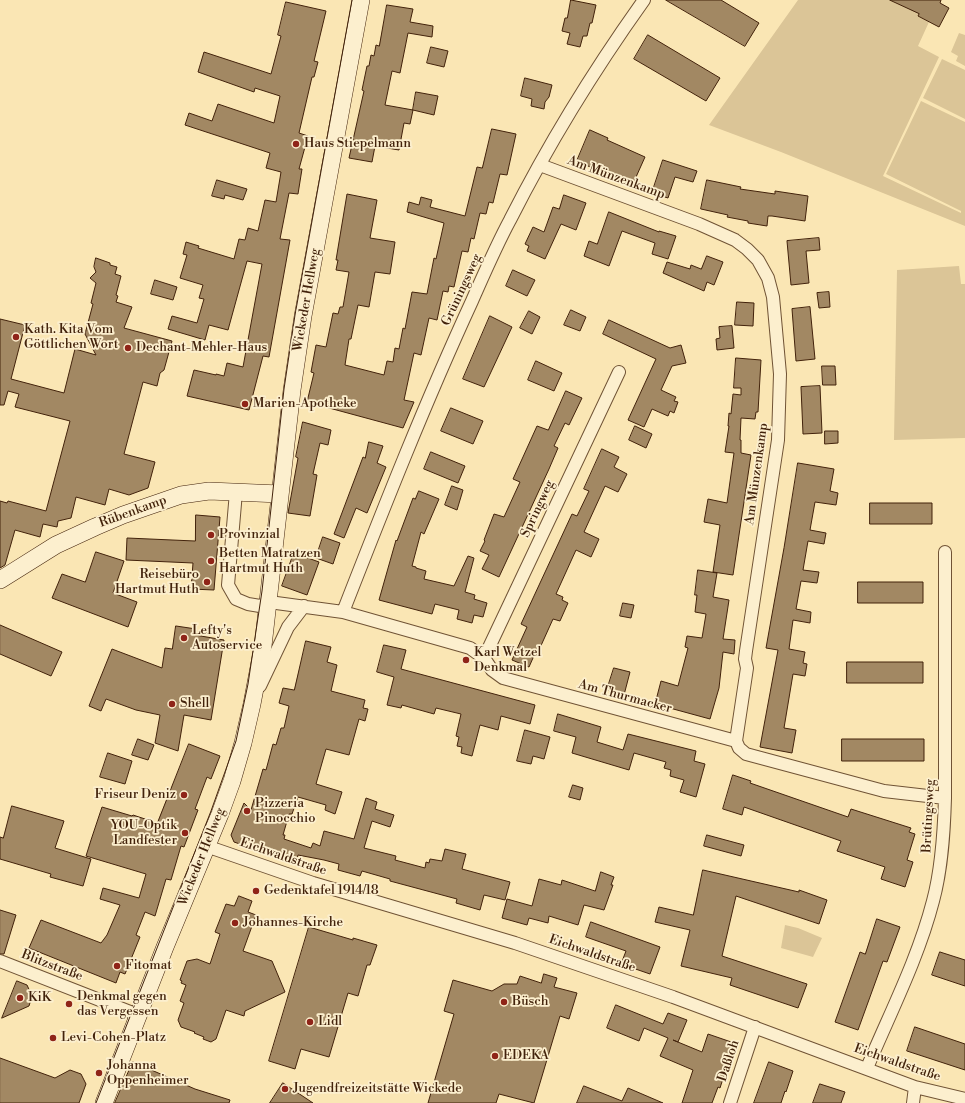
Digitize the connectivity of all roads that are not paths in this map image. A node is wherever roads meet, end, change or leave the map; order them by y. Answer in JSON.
{"nodes":[{"id":1,"x":361,"y":0,"type":"edge"},
{"id":2,"x":644,"y":0,"type":"edge"},
{"id":3,"x":540,"y":165,"type":"junction"},
{"id":4,"x":619,"y":372,"type":"dead end"},
{"id":5,"x":236,"y":492,"type":"junction"},
{"id":6,"x":280,"y":494,"type":"junction"},
{"id":7,"x":944,"y":552,"type":"dead end"},
{"id":8,"x":0,"y":580,"type":"edge"},
{"id":9,"x":269,"y":602,"type":"junction"},
{"id":10,"x":304,"y":606,"type":"junction"},
{"id":11,"x":343,"y":612,"type":"junction"},
{"id":12,"x":484,"y":658,"type":"junction"},
{"id":13,"x":252,"y":704,"type":"junction"},
{"id":14,"x":736,"y":741,"type":"junction"},
{"id":15,"x":945,"y":798,"type":"junction"},
{"id":16,"x":206,"y":846,"type":"junction"},
{"id":17,"x":0,"y":962,"type":"edge"},
{"id":18,"x":138,"y":1015,"type":"junction"},
{"id":19,"x":755,"y":1028,"type":"junction"},
{"id":20,"x":866,"y":1068,"type":"junction"},
{"id":21,"x":915,"y":1087,"type":"junction"},
{"id":22,"x":965,"y":1099,"type":"edge"},
{"id":23,"x":104,"y":1103,"type":"edge"},
{"id":24,"x":730,"y":1103,"type":"edge"},
{"id":25,"x":913,"y":1103,"type":"edge"}],
"edges":[{"from":1,"to":6,"type":"main road","name":"Wickeder Hellweg"},
{"from":2,"to":3,"type":"street","name":"Grüningsweg"},
{"from":3,"to":11,"type":"street","name":"Grüningsweg"},
{"from":3,"to":14,"type":"street","name":"Am Münzenkamp"},
{"from":4,"to":12,"type":"street","name":"Springweg"},
{"from":5,"to":6,"type":"main road","name":"Rübenkamp"},
{"from":5,"to":8,"type":"main road","name":"Rübenkamp"},
{"from":5,"to":9,"type":"street"},
{"from":6,"to":9,"type":"main road","name":"Wickeder Hellweg"},
{"from":7,"to":15,"type":"street","name":"Brütingsweg"},
{"from":9,"to":10,"type":"street","name":"Am Thurmacker"},
{"from":9,"to":13,"type":"main road","name":"Wickeder Hellweg"},
{"from":10,"to":11,"type":"street","name":"Am Thurmacker"},
{"from":10,"to":13,"type":"street"},
{"from":11,"to":12,"type":"street","name":"Am Thurmacker"},
{"from":12,"to":14,"type":"street","name":"Am Thurmacker"},
{"from":13,"to":16,"type":"main road","name":"Wickeder Hellweg"},
{"from":14,"to":15,"type":"street"},
{"from":15,"to":20,"type":"street","name":"Brütingsweg"},
{"from":16,"to":18,"type":"main road","name":"Wickeder Hellweg"},
{"from":16,"to":19,"type":"street","name":"Eichwaldstraße"},
{"from":17,"to":18,"type":"street","name":"Blitzstraße"},
{"from":18,"to":23,"type":"main road","name":"Wickeder Hellweg"},
{"from":19,"to":20,"type":"street","name":"Eichwaldstraße"},
{"from":19,"to":24,"type":"street","name":"Daßloh"},
{"from":20,"to":21,"type":"street","name":"Eichwaldstraße"},
{"from":21,"to":22,"type":"street","name":"Eichwaldstraße"},
{"from":21,"to":25,"type":"street"}]}
